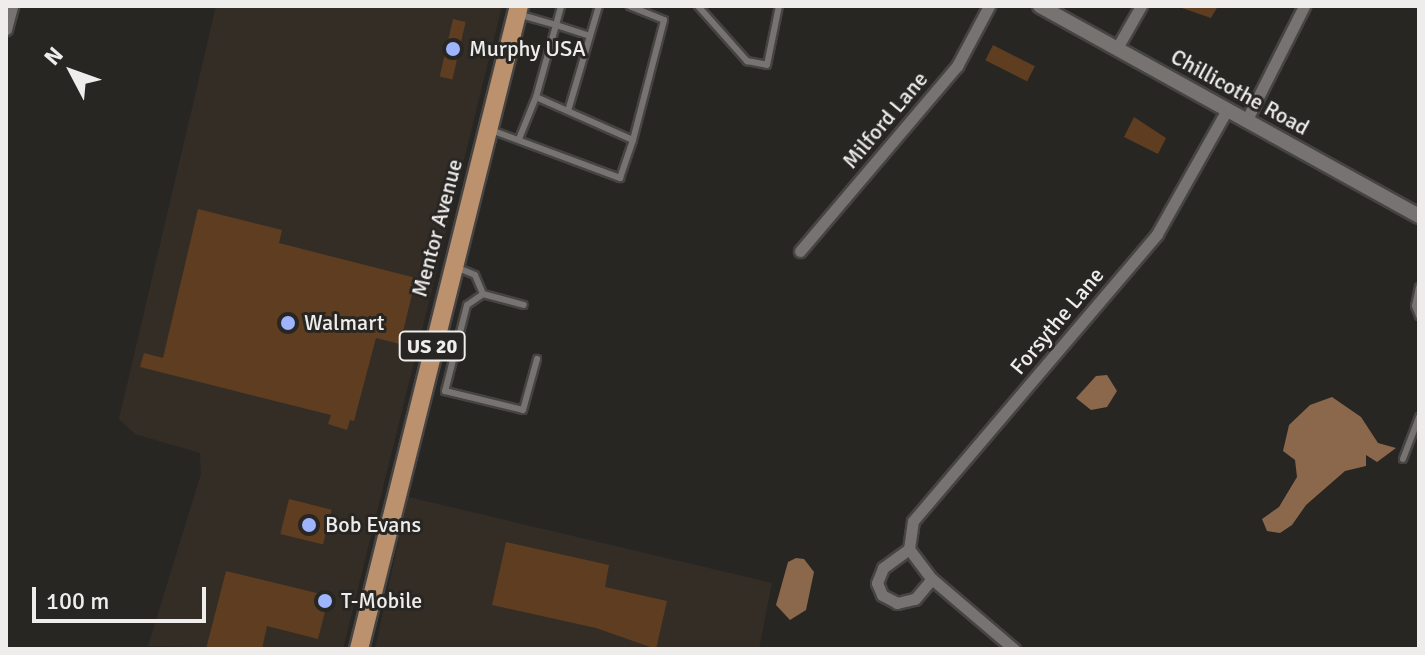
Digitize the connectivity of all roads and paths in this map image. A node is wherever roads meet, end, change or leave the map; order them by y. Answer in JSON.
{"nodes":[{"id":1,"x":12,"y":6,"type":"edge"},
{"id":2,"x":561,"y":6,"type":"edge"},
{"id":3,"x":599,"y":6,"type":"edge"},
{"id":4,"x":630,"y":6,"type":"edge"},
{"id":5,"x":698,"y":6,"type":"edge"},
{"id":6,"x":779,"y":6,"type":"edge"},
{"id":7,"x":989,"y":6,"type":"edge"},
{"id":8,"x":1040,"y":6,"type":"edge"},
{"id":9,"x":1141,"y":6,"type":"edge"},
{"id":10,"x":1304,"y":6,"type":"edge"},
{"id":11,"x":518,"y":10,"type":"edge"},
{"id":12,"x":556,"y":25,"type":"junction"},
{"id":13,"x":6,"y":29,"type":"edge"},
{"id":14,"x":590,"y":36,"type":"junction"},
{"id":15,"x":1117,"y":48,"type":"junction"},
{"id":16,"x":536,"y":97,"type":"junction"},
{"id":17,"x":1227,"y":110,"type":"junction"},
{"id":18,"x":568,"y":111,"type":"junction"},
{"id":19,"x":1246,"y":121,"type":"junction"},
{"id":20,"x":488,"y":129,"type":"junction"},
{"id":21,"x":519,"y":139,"type":"junction"},
{"id":22,"x":633,"y":140,"type":"junction"},
{"id":23,"x":1419,"y":216,"type":"edge"},
{"id":24,"x":800,"y":251,"type":"dead end"},
{"id":25,"x":450,"y":266,"type":"junction"},
{"id":26,"x":1419,"y":287,"type":"edge"},
{"id":27,"x":483,"y":294,"type":"junction"},
{"id":28,"x":524,"y":305,"type":"dead end"},
{"id":29,"x":1419,"y":316,"type":"edge"},
{"id":30,"x":537,"y":359,"type":"dead end"},
{"id":31,"x":1419,"y":417,"type":"edge"},
{"id":32,"x":1403,"y":459,"type":"dead end"},
{"id":33,"x":1286,"y":495,"type":"dead end"},
{"id":34,"x":1304,"y":510,"type":"dead end"},
{"id":35,"x":909,"y":549,"type":"junction"},
{"id":36,"x":932,"y":579,"type":"junction"},
{"id":37,"x":359,"y":649,"type":"edge"},
{"id":38,"x":1014,"y":649,"type":"edge"}],
"edges":[{"from":1,"to":13,"type":"street"},
{"from":2,"to":12,"type":"lane"},
{"from":3,"to":14,"type":"lane"},
{"from":4,"to":22,"type":"lane"},
{"from":5,"to":6,"type":"lane"},
{"from":7,"to":24,"type":"street","name":"Milford Lane"},
{"from":8,"to":15,"type":"street","name":"Chillicothe Road"},
{"from":9,"to":15,"type":"street"},
{"from":10,"to":19,"type":"street"},
{"from":11,"to":12,"type":"lane"},
{"from":11,"to":20,"type":"main road","name":"Mentor Avenue","number":"US 20"},
{"from":12,"to":14,"type":"lane"},
{"from":12,"to":16,"type":"lane"},
{"from":14,"to":18,"type":"lane"},
{"from":15,"to":17,"type":"street","name":"Chillicothe Road"},
{"from":16,"to":18,"type":"lane"},
{"from":16,"to":21,"type":"lane"},
{"from":17,"to":19,"type":"street","name":"Chillicothe Road"},
{"from":17,"to":35,"type":"street","name":"Forsythe Lane"},
{"from":18,"to":22,"type":"lane"},
{"from":19,"to":23,"type":"street","name":"Chillicothe Road"},
{"from":20,"to":21,"type":"lane"},
{"from":20,"to":25,"type":"main road","name":"Mentor Avenue","number":"US 20"},
{"from":21,"to":22,"type":"lane"},
{"from":25,"to":27,"type":"lane"},
{"from":25,"to":37,"type":"main road","name":"Mentor Avenue","number":"US 20"},
{"from":26,"to":29,"type":"lane"},
{"from":27,"to":28,"type":"lane"},
{"from":27,"to":30,"type":"lane"},
{"from":31,"to":32,"type":"lane"},
{"from":33,"to":34,"type":"path"},
{"from":35,"to":36,"type":"street"},
{"from":35,"to":36,"type":"street"},
{"from":36,"to":38,"type":"street"}]}
